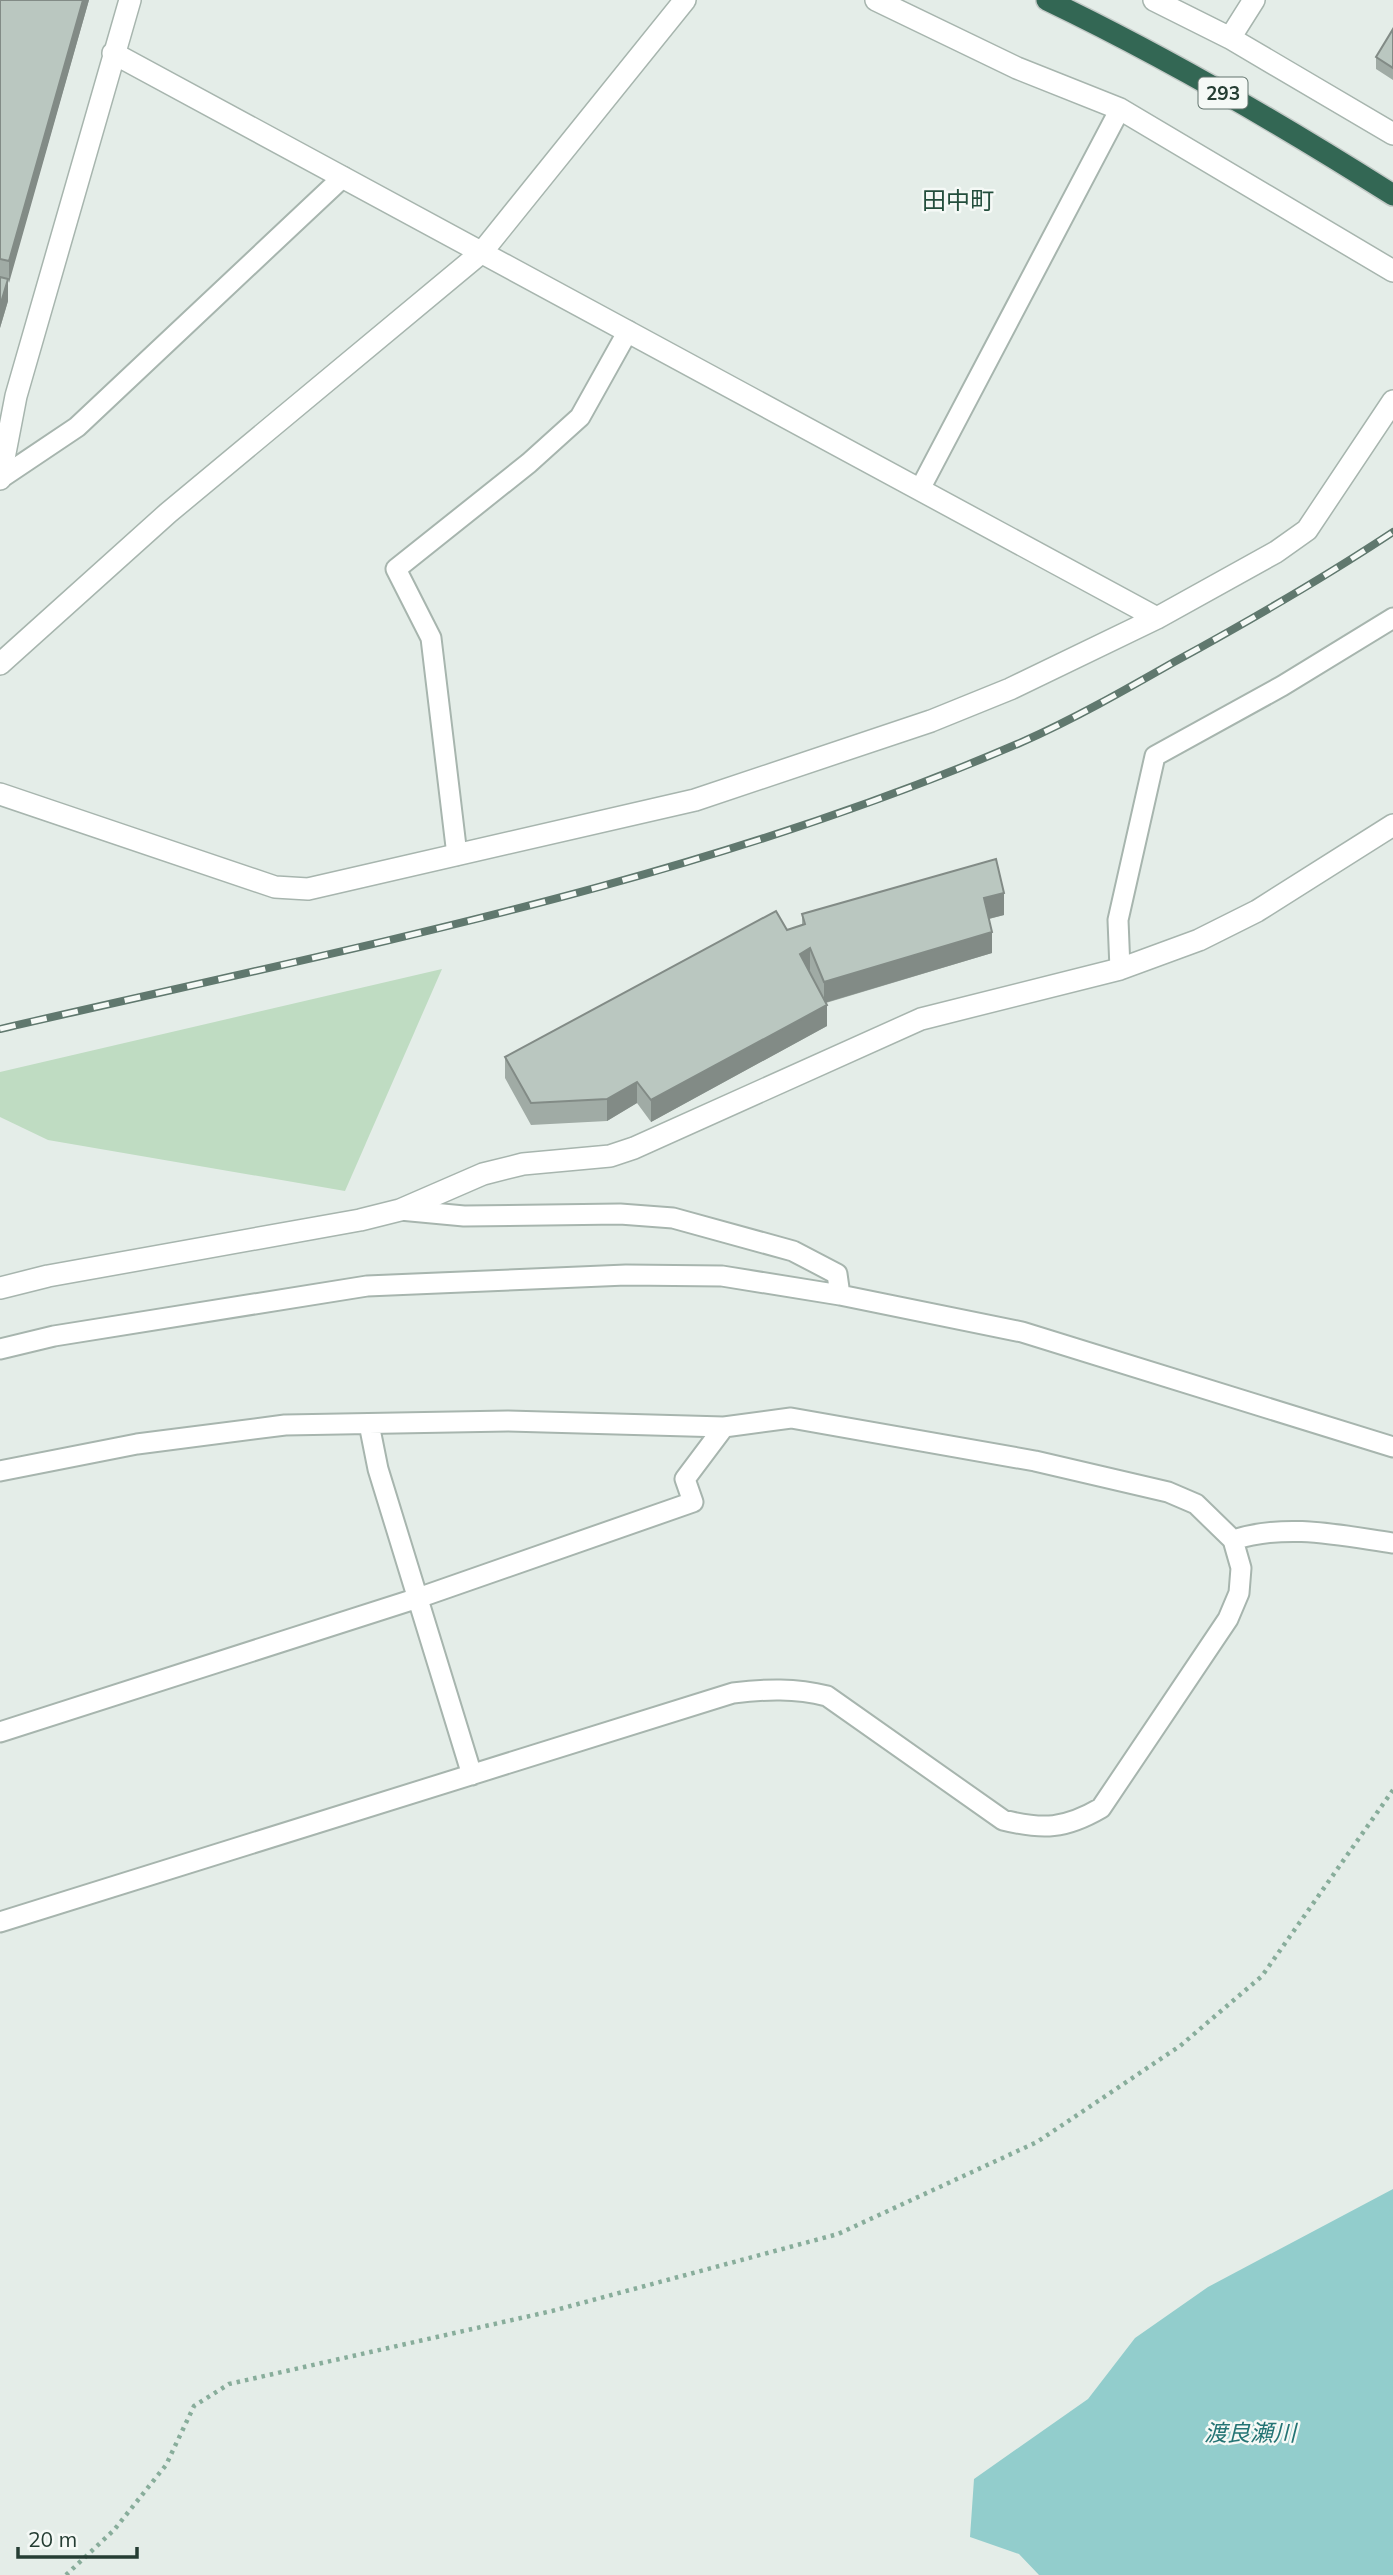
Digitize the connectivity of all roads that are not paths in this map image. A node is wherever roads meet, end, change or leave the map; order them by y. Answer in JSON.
{"nodes":[{"id":1,"x":130,"y":0,"type":"edge"},
{"id":2,"x":685,"y":0,"type":"edge"},
{"id":3,"x":876,"y":0,"type":"edge"},
{"id":4,"x":1047,"y":0,"type":"edge"},
{"id":5,"x":1154,"y":0,"type":"edge"},
{"id":6,"x":1254,"y":0,"type":"edge"},
{"id":7,"x":1230,"y":38,"type":"junction"},
{"id":8,"x":113,"y":53,"type":"junction"},
{"id":9,"x":1120,"y":109,"type":"junction"},
{"id":10,"x":1393,"y":134,"type":"edge"},
{"id":11,"x":343,"y":177,"type":"junction"},
{"id":12,"x":1393,"y":195,"type":"edge"},
{"id":13,"x":482,"y":253,"type":"junction"},
{"id":14,"x":1393,"y":271,"type":"edge"},
{"id":15,"x":628,"y":331,"type":"junction"},
{"id":16,"x":1393,"y":401,"type":"edge"},
{"id":17,"x":0,"y":479,"type":"edge"},
{"id":18,"x":920,"y":489,"type":"junction"},
{"id":19,"x":1157,"y":618,"type":"junction"},
{"id":20,"x":1393,"y":618,"type":"edge"},
{"id":21,"x":0,"y":664,"type":"edge"},
{"id":22,"x":0,"y":794,"type":"edge"},
{"id":23,"x":1393,"y":825,"type":"edge"},
{"id":24,"x":457,"y":855,"type":"junction"},
{"id":25,"x":1121,"y":969,"type":"junction"},
{"id":26,"x":400,"y":1210,"type":"junction"},
{"id":27,"x":0,"y":1289,"type":"edge"},
{"id":28,"x":840,"y":1295,"type":"junction"},
{"id":29,"x":0,"y":1349,"type":"edge"},
{"id":30,"x":369,"y":1424,"type":"junction"},
{"id":31,"x":724,"y":1427,"type":"junction"},
{"id":32,"x":1393,"y":1447,"type":"edge"},
{"id":33,"x":0,"y":1471,"type":"edge"},
{"id":34,"x":1233,"y":1540,"type":"junction"},
{"id":35,"x":1393,"y":1543,"type":"edge"},
{"id":36,"x":418,"y":1598,"type":"junction"},
{"id":37,"x":0,"y":1732,"type":"edge"},
{"id":38,"x":472,"y":1775,"type":"junction"},
{"id":39,"x":0,"y":1923,"type":"edge"}],
"edges":[{"from":1,"to":8,"type":"street"},
{"from":2,"to":13,"type":"street"},
{"from":3,"to":9,"type":"street"},
{"from":4,"to":12,"type":"highway","number":"293"},
{"from":5,"to":7,"type":"street"},
{"from":6,"to":7,"type":"street"},
{"from":7,"to":10,"type":"street"},
{"from":8,"to":11,"type":"street"},
{"from":8,"to":17,"type":"street"},
{"from":9,"to":14,"type":"street"},
{"from":9,"to":18,"type":"lane"},
{"from":11,"to":13,"type":"street"},
{"from":11,"to":17,"type":"lane"},
{"from":13,"to":15,"type":"street"},
{"from":13,"to":21,"type":"street"},
{"from":15,"to":18,"type":"street"},
{"from":15,"to":24,"type":"lane"},
{"from":16,"to":19,"type":"street"},
{"from":18,"to":19,"type":"street"},
{"from":19,"to":24,"type":"street"},
{"from":20,"to":25,"type":"lane"},
{"from":22,"to":24,"type":"street"},
{"from":23,"to":25,"type":"street"},
{"from":25,"to":26,"type":"street"},
{"from":26,"to":27,"type":"street"},
{"from":26,"to":28,"type":"lane"},
{"from":28,"to":29,"type":"lane"},
{"from":28,"to":32,"type":"lane"},
{"from":30,"to":31,"type":"lane"},
{"from":30,"to":33,"type":"lane"},
{"from":30,"to":36,"type":"lane"},
{"from":31,"to":34,"type":"lane"},
{"from":31,"to":36,"type":"lane"},
{"from":34,"to":35,"type":"lane"},
{"from":34,"to":38,"type":"lane"},
{"from":36,"to":37,"type":"lane"},
{"from":36,"to":38,"type":"lane"},
{"from":38,"to":39,"type":"lane"}]}
